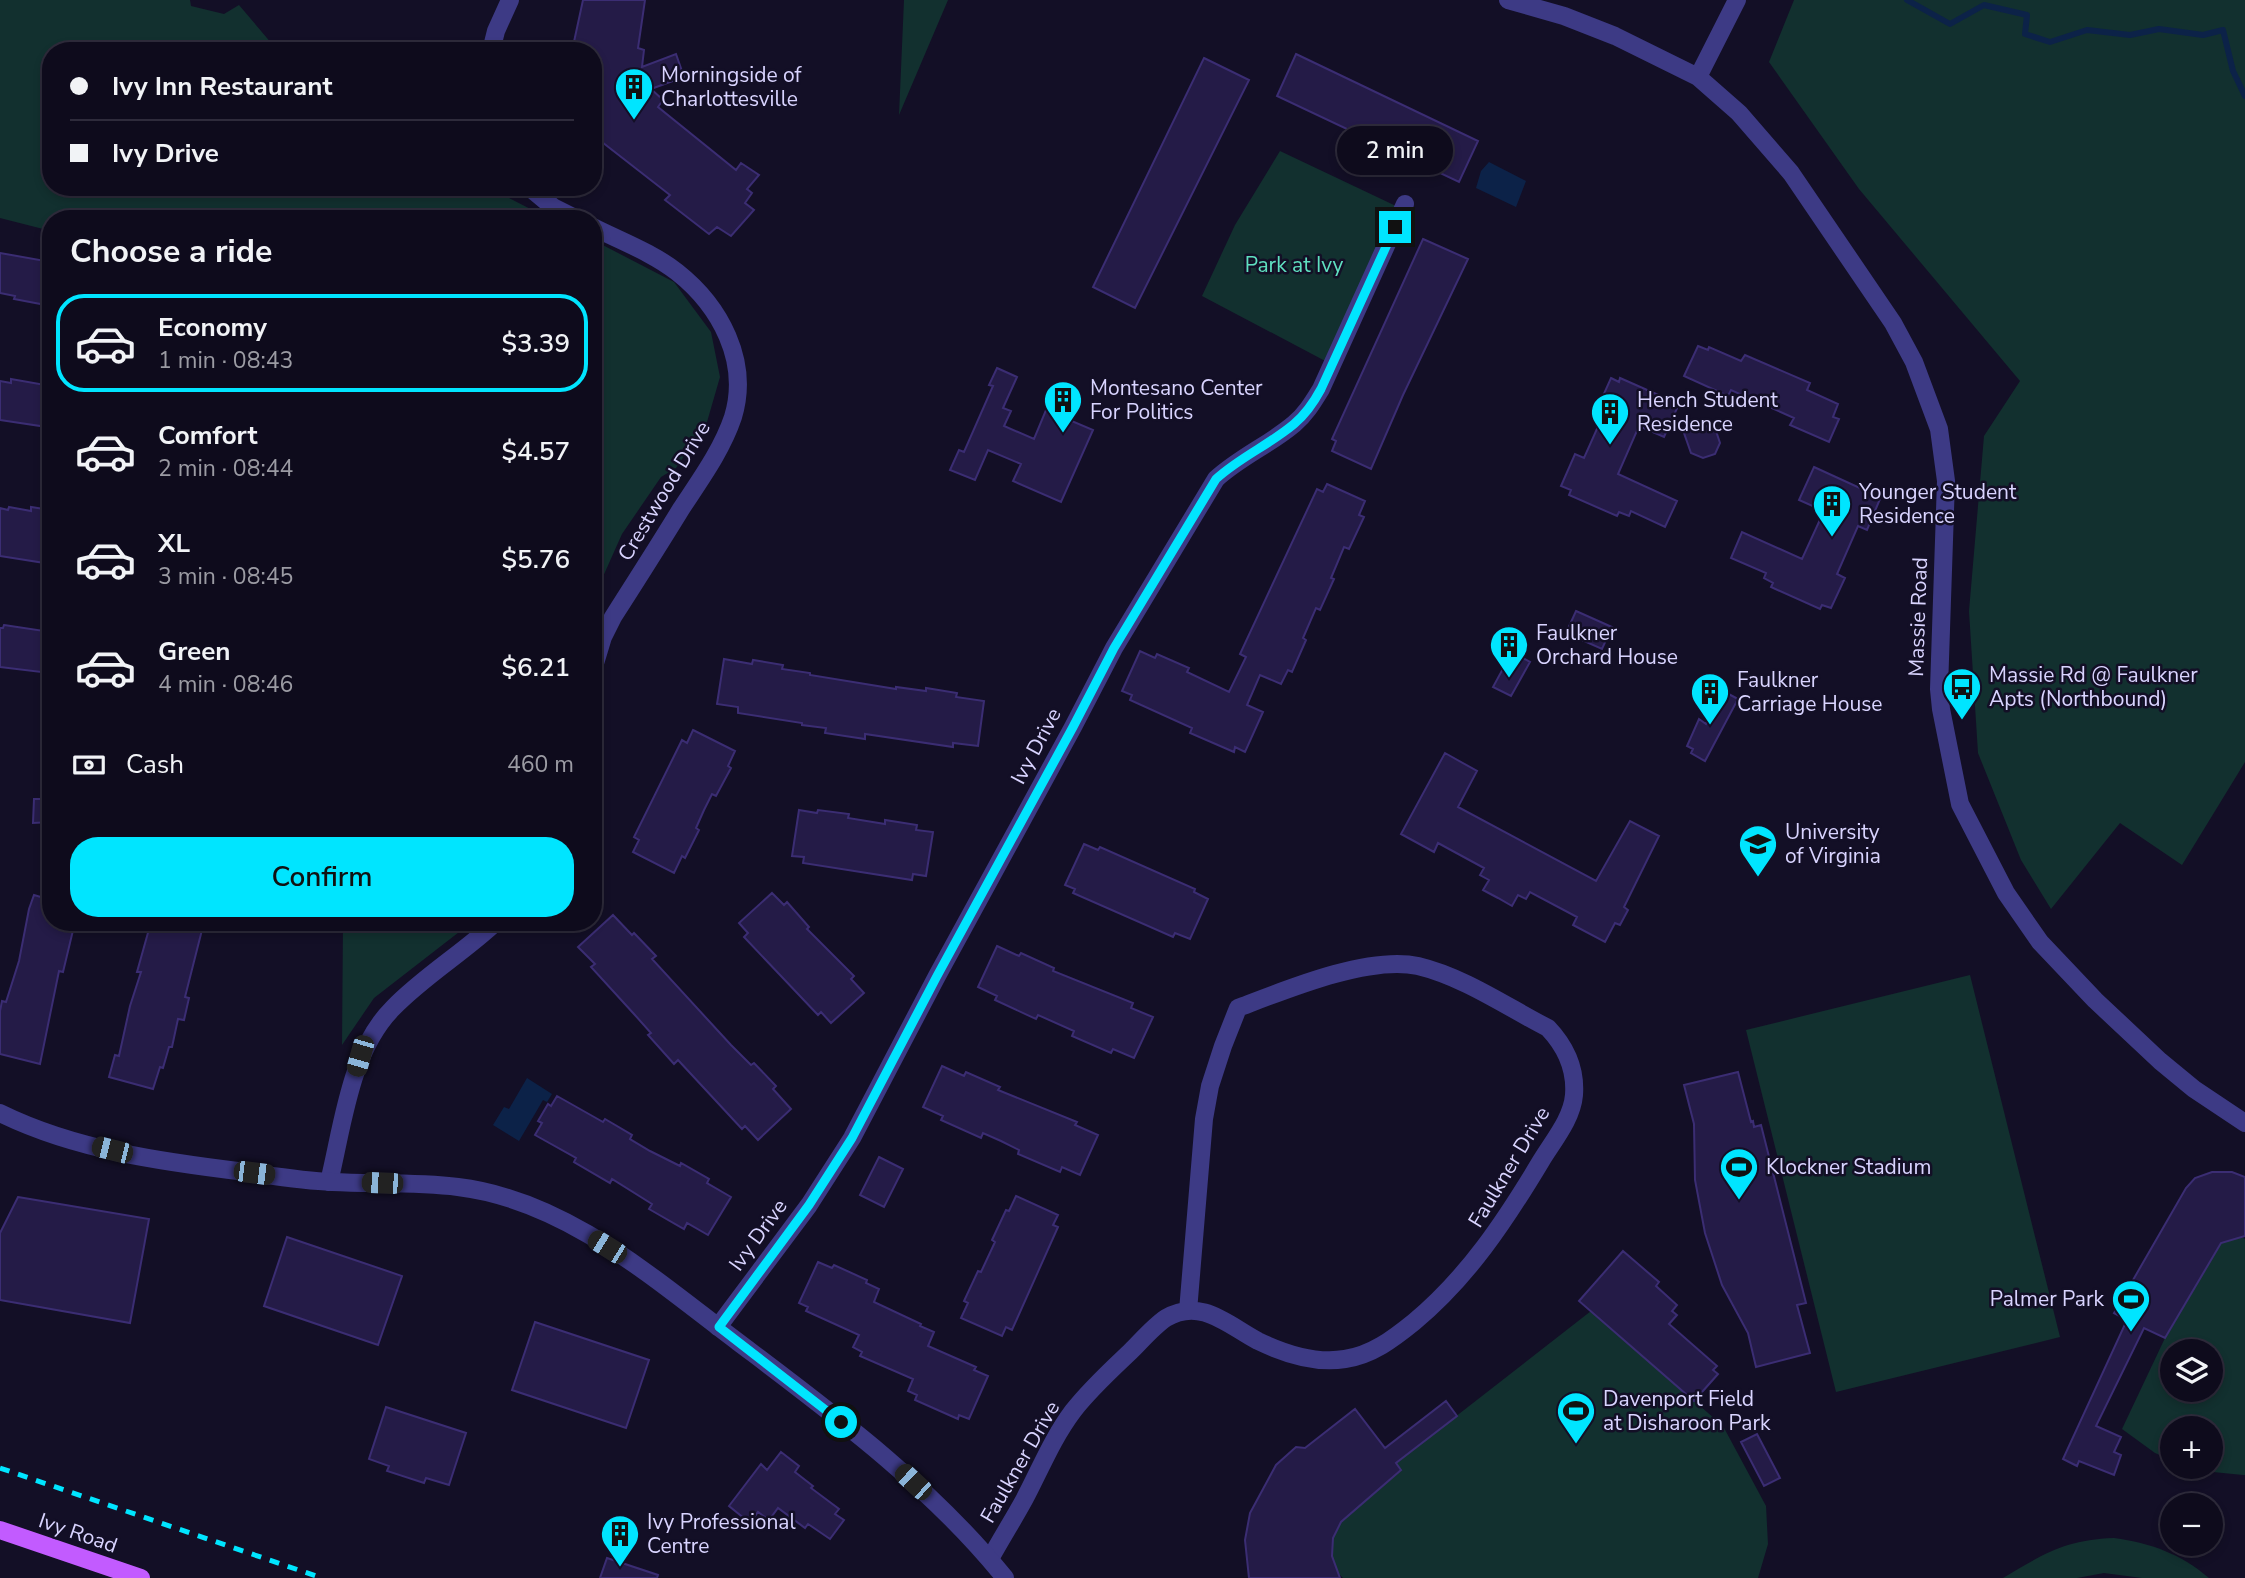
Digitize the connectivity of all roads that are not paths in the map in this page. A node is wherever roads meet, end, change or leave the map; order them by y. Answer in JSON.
{"nodes":[{"id":1,"x":510,"y":0,"type":"edge"},
{"id":2,"x":1508,"y":0,"type":"edge"},
{"id":3,"x":1737,"y":0,"type":"edge"},
{"id":4,"x":493,"y":42,"type":"edge"},
{"id":5,"x":1698,"y":77,"type":"junction"},
{"id":6,"x":540,"y":196,"type":"edge"},
{"id":7,"x":1405,"y":204,"type":"dead end"},
{"id":8,"x":560,"y":210,"type":"edge"},
{"id":9,"x":602,"y":232,"type":"edge"},
{"id":10,"x":602,"y":640,"type":"edge"},
{"id":11,"x":487,"y":931,"type":"edge"},
{"id":12,"x":0,"y":1113,"type":"edge"},
{"id":13,"x":2245,"y":1124,"type":"edge"},
{"id":14,"x":329,"y":1182,"type":"junction"},
{"id":15,"x":1188,"y":1311,"type":"junction"},
{"id":16,"x":719,"y":1327,"type":"junction"},
{"id":17,"x":0,"y":1530,"type":"edge"},
{"id":18,"x":990,"y":1559,"type":"junction"},
{"id":19,"x":135,"y":1577,"type":"edge"},
{"id":20,"x":1005,"y":1578,"type":"edge"}],
"edges":[{"from":1,"to":4,"type":"street"},
{"from":2,"to":5,"type":"street","name":"Massie Road"},
{"from":3,"to":5,"type":"street"},
{"from":5,"to":13,"type":"street","name":"Massie Road"},
{"from":6,"to":8,"type":"street"},
{"from":7,"to":16,"type":"street","name":"Ivy Drive"},
{"from":9,"to":10,"type":"street","name":"Crestwood Drive"},
{"from":11,"to":14,"type":"street"},
{"from":12,"to":14,"type":"street"},
{"from":14,"to":16,"type":"street"},
{"from":15,"to":15,"type":"street","name":"Faulkner Drive"},
{"from":15,"to":18,"type":"street","name":"Faulkner Drive"},
{"from":16,"to":18,"type":"street"},
{"from":17,"to":19,"type":"main road","name":"Ivy Road"},
{"from":18,"to":20,"type":"street"}]}
